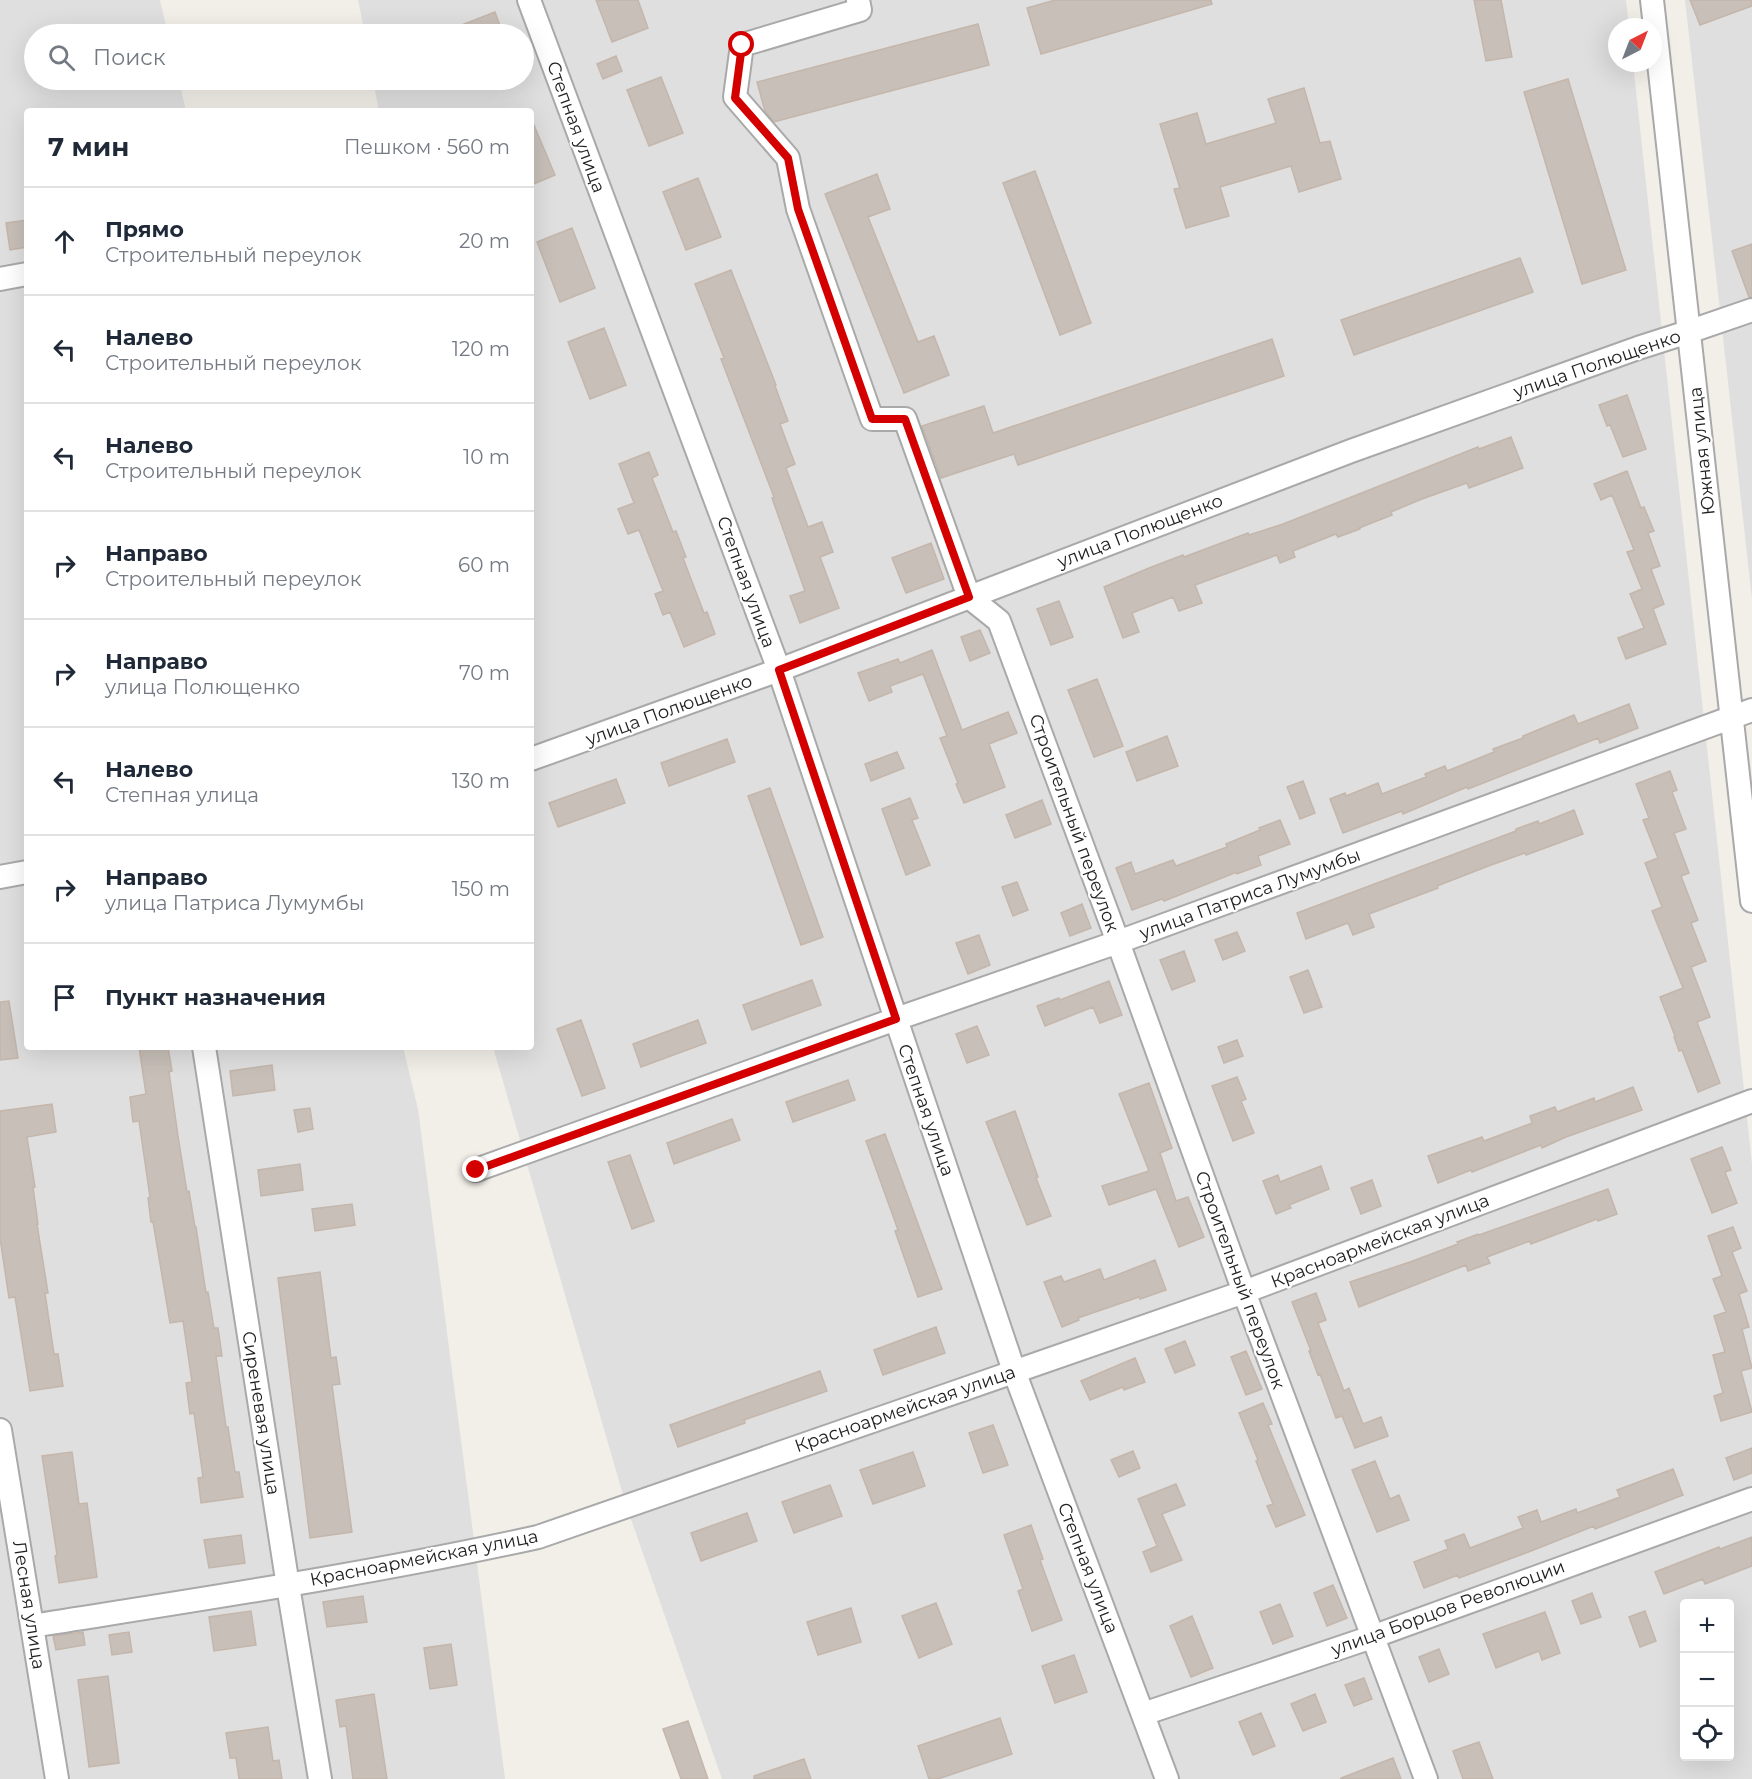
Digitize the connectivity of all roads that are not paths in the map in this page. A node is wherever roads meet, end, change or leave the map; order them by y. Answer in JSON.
{"nodes":[{"id":1,"x":529,"y":0,"type":"edge"},
{"id":2,"x":858,"y":0,"type":"edge"},
{"id":3,"x":1652,"y":0,"type":"edge"},
{"id":4,"x":24,"y":275,"type":"edge"},
{"id":5,"x":0,"y":279,"type":"edge"},
{"id":6,"x":1752,"y":310,"type":"edge"},
{"id":7,"x":1689,"y":332,"type":"junction"},
{"id":8,"x":969,"y":597,"type":"junction"},
{"id":9,"x":779,"y":670,"type":"junction"},
{"id":10,"x":1742,"y":714,"type":"edge"},
{"id":11,"x":534,"y":758,"type":"edge"},
{"id":12,"x":24,"y":873,"type":"edge"},
{"id":13,"x":0,"y":877,"type":"edge"},
{"id":14,"x":1752,"y":901,"type":"edge"},
{"id":15,"x":1118,"y":942,"type":"junction"},
{"id":16,"x":896,"y":1019,"type":"junction"},
{"id":17,"x":204,"y":1050,"type":"edge"},
{"id":18,"x":1752,"y":1101,"type":"edge"},
{"id":19,"x":476,"y":1170,"type":"dead end"},
{"id":20,"x":1244,"y":1292,"type":"junction"},
{"id":21,"x":1014,"y":1371,"type":"junction"},
{"id":22,"x":0,"y":1430,"type":"edge"},
{"id":23,"x":1752,"y":1499,"type":"edge"},
{"id":24,"x":288,"y":1586,"type":"junction"},
{"id":25,"x":32,"y":1626,"type":"junction"},
{"id":26,"x":1372,"y":1637,"type":"junction"},
{"id":27,"x":1143,"y":1714,"type":"junction"},
{"id":28,"x":57,"y":1779,"type":"edge"},
{"id":29,"x":320,"y":1779,"type":"edge"},
{"id":30,"x":1167,"y":1779,"type":"edge"},
{"id":31,"x":1426,"y":1779,"type":"edge"}],
"edges":[{"from":1,"to":9,"type":"street","name":"Степная улица"},
{"from":2,"to":8,"type":"street"},
{"from":3,"to":7,"type":"street","name":"Южная улица"},
{"from":4,"to":5,"type":"street"},
{"from":6,"to":7,"type":"street","name":"улица Полющенко"},
{"from":7,"to":8,"type":"street","name":"улица Полющенко"},
{"from":7,"to":10,"type":"street","name":"Южная улица"},
{"from":8,"to":9,"type":"street","name":"улица Полющенко"},
{"from":8,"to":15,"type":"street","name":"Строительный переулок"},
{"from":9,"to":11,"type":"street","name":"улица Полющенко"},
{"from":9,"to":16,"type":"street","name":"Степная улица"},
{"from":10,"to":14,"type":"street","name":"Южная улица"},
{"from":10,"to":15,"type":"street","name":"улица Патриса Лумумбы"},
{"from":12,"to":13,"type":"street"},
{"from":15,"to":16,"type":"street","name":"улица Патриса Лумумбы"},
{"from":15,"to":20,"type":"street","name":"Строительный переулок"},
{"from":16,"to":19,"type":"street","name":"улица Патриса Лумумбы"},
{"from":16,"to":21,"type":"street","name":"Степная улица"},
{"from":17,"to":24,"type":"street","name":"Сиреневая улица"},
{"from":18,"to":20,"type":"street","name":"Красноармейская улица"},
{"from":20,"to":21,"type":"street","name":"Красноармейская улица"},
{"from":20,"to":26,"type":"street","name":"Строительный переулок"},
{"from":21,"to":24,"type":"street","name":"Красноармейская улица"},
{"from":21,"to":27,"type":"street","name":"Степная улица"},
{"from":22,"to":25,"type":"street","name":"Лесная улица"},
{"from":23,"to":26,"type":"street","name":"улица Борцов Революции"},
{"from":24,"to":25,"type":"street","name":"Красноармейская улица"},
{"from":24,"to":29,"type":"street","name":"Сиреневая улица"},
{"from":25,"to":28,"type":"street","name":"Лесная улица"},
{"from":26,"to":27,"type":"street","name":"улица Борцов Революции"},
{"from":26,"to":31,"type":"street","name":"Строительный переулок"},
{"from":27,"to":30,"type":"street","name":"Степная улица"}]}
